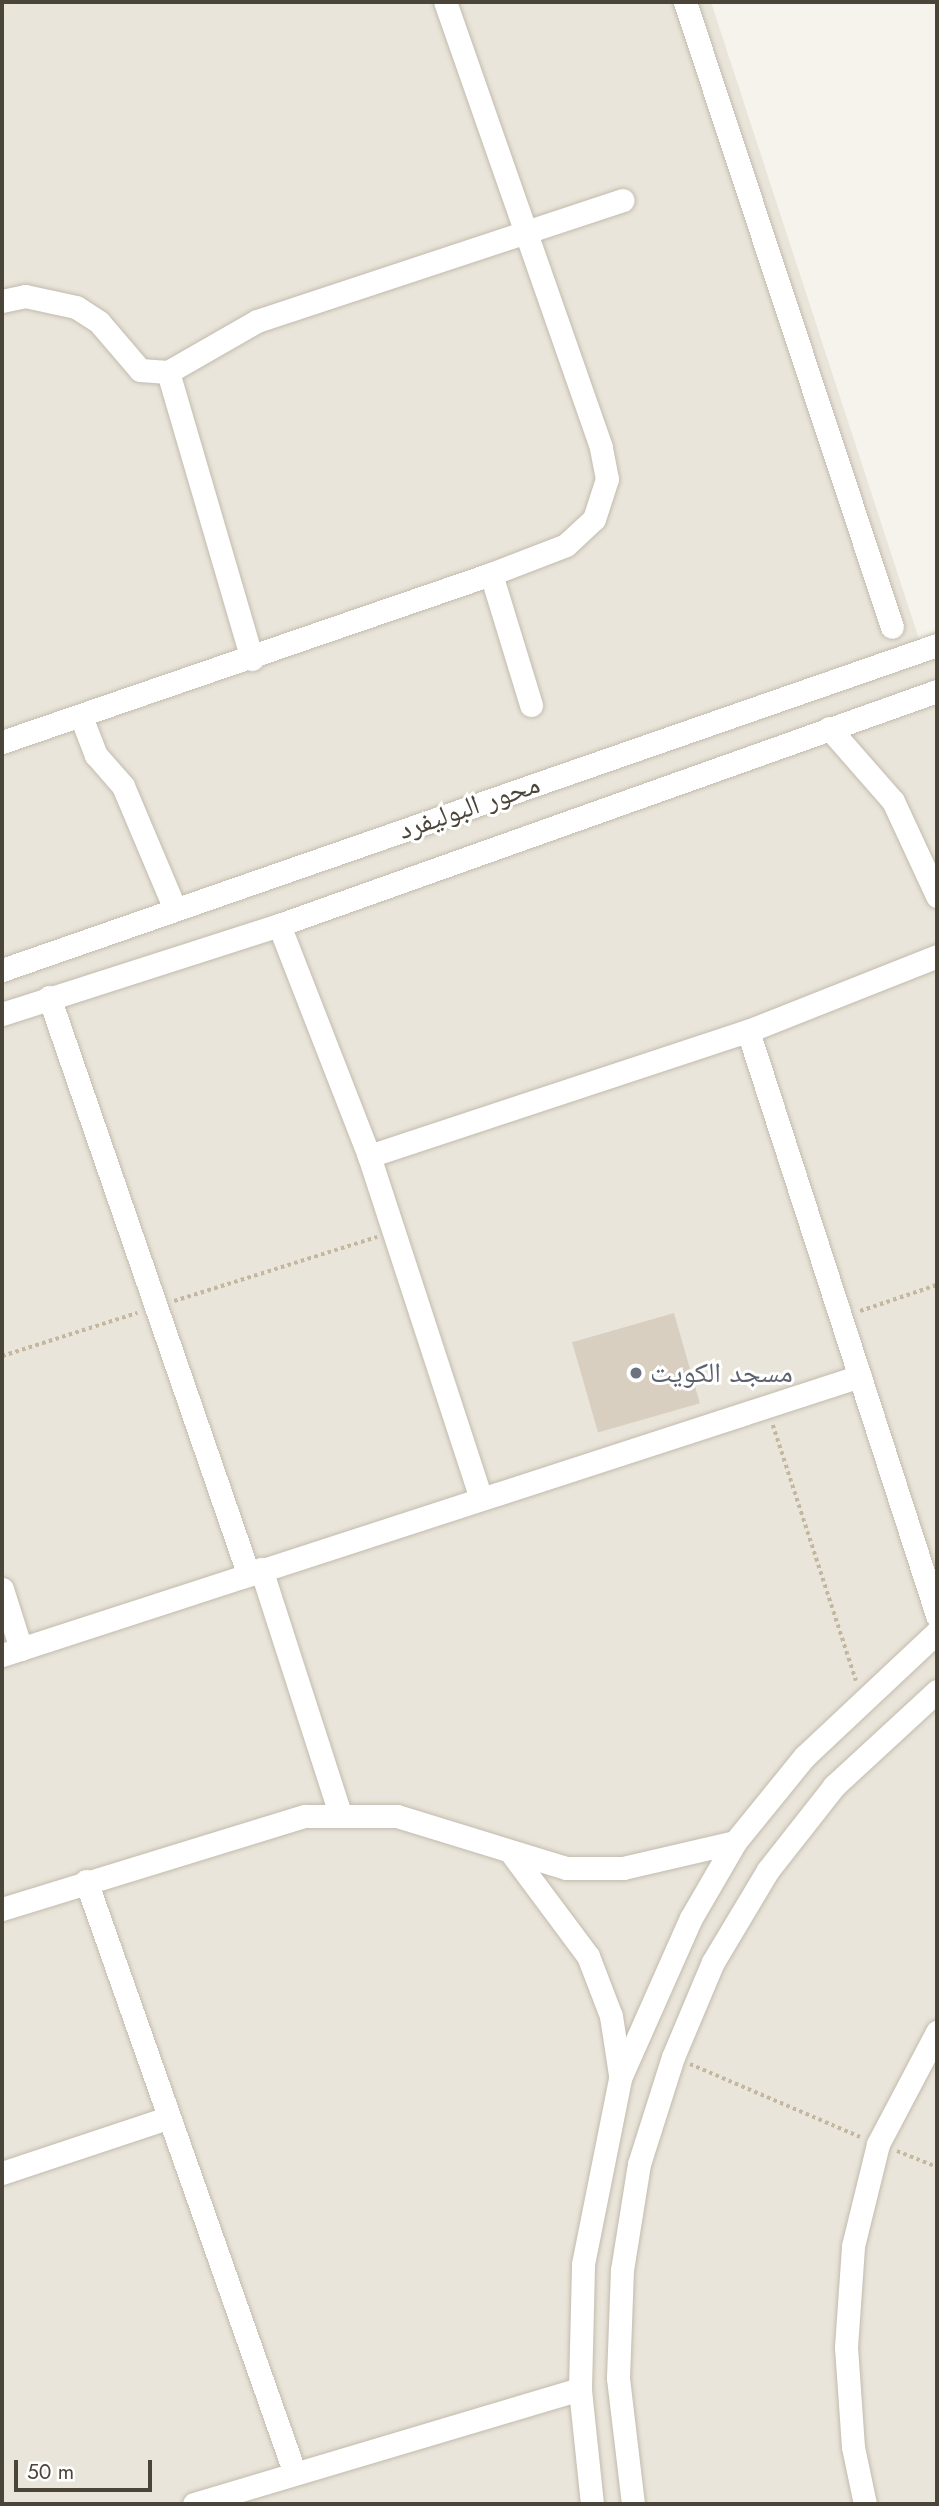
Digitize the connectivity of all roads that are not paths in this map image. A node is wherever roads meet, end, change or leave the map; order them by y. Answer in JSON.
{"nodes":[{"id":1,"x":445,"y":2,"type":"edge"},
{"id":2,"x":685,"y":2,"type":"edge"},
{"id":3,"x":622,"y":200,"type":"dead end"},
{"id":4,"x":525,"y":232,"type":"junction"},
{"id":5,"x":2,"y":301,"type":"edge"},
{"id":6,"x":168,"y":372,"type":"junction"},
{"id":7,"x":491,"y":574,"type":"junction"},
{"id":8,"x":892,"y":627,"type":"dead end"},
{"id":9,"x":937,"y":645,"type":"edge"},
{"id":10,"x":252,"y":659,"type":"junction"},
{"id":11,"x":937,"y":691,"type":"edge"},
{"id":12,"x":531,"y":705,"type":"dead end"},
{"id":13,"x":82,"y":719,"type":"junction"},
{"id":14,"x":829,"y":728,"type":"junction"},
{"id":15,"x":2,"y":742,"type":"edge"},
{"id":16,"x":937,"y":896,"type":"edge"},
{"id":17,"x":175,"y":909,"type":"junction"},
{"id":18,"x":279,"y":925,"type":"junction"},
{"id":19,"x":937,"y":956,"type":"edge"},
{"id":20,"x":2,"y":970,"type":"edge"},
{"id":21,"x":49,"y":997,"type":"junction"},
{"id":22,"x":2,"y":1014,"type":"edge"},
{"id":23,"x":748,"y":1031,"type":"junction"},
{"id":24,"x":369,"y":1156,"type":"junction"},
{"id":25,"x":860,"y":1376,"type":"junction"},
{"id":26,"x":481,"y":1498,"type":"junction"},
{"id":27,"x":254,"y":1571,"type":"junction"},
{"id":28,"x":2,"y":1589,"type":"edge"},
{"id":29,"x":937,"y":1615,"type":"edge"},
{"id":30,"x":937,"y":1632,"type":"edge"},
{"id":31,"x":11,"y":1652,"type":"edge"},
{"id":32,"x":937,"y":1691,"type":"edge"},
{"id":33,"x":341,"y":1814,"type":"junction"},
{"id":34,"x":735,"y":1842,"type":"junction"},
{"id":35,"x":512,"y":1854,"type":"junction"},
{"id":36,"x":86,"y":1881,"type":"junction"},
{"id":37,"x":2,"y":1909,"type":"edge"},
{"id":38,"x":937,"y":2032,"type":"edge"},
{"id":39,"x":620,"y":2078,"type":"junction"},
{"id":40,"x":167,"y":2118,"type":"junction"},
{"id":41,"x":2,"y":2172,"type":"edge"},
{"id":42,"x":580,"y":2389,"type":"junction"},
{"id":43,"x":294,"y":2471,"type":"junction"},
{"id":44,"x":194,"y":2504,"type":"edge"},
{"id":45,"x":592,"y":2504,"type":"edge"},
{"id":46,"x":633,"y":2504,"type":"edge"},
{"id":47,"x":866,"y":2504,"type":"edge"}],
"edges":[{"from":1,"to":4,"type":"street"},
{"from":2,"to":8,"type":"street"},
{"from":3,"to":4,"type":"street"},
{"from":4,"to":6,"type":"street"},
{"from":4,"to":7,"type":"street"},
{"from":5,"to":6,"type":"street"},
{"from":6,"to":10,"type":"street"},
{"from":7,"to":10,"type":"street"},
{"from":7,"to":12,"type":"street"},
{"from":9,"to":17,"type":"street","name":"محور البوليفرد"},
{"from":10,"to":13,"type":"street"},
{"from":11,"to":14,"type":"street","name":"محور البوليفرد"},
{"from":13,"to":15,"type":"street"},
{"from":13,"to":17,"type":"street"},
{"from":14,"to":16,"type":"street"},
{"from":14,"to":18,"type":"street","name":"محور البوليفرد"},
{"from":17,"to":20,"type":"street","name":"محور البوليفرد"},
{"from":18,"to":21,"type":"street","name":"محور البوليفرد"},
{"from":18,"to":24,"type":"street"},
{"from":19,"to":23,"type":"street"},
{"from":21,"to":22,"type":"street","name":"محور البوليفرد"},
{"from":21,"to":27,"type":"street"},
{"from":23,"to":24,"type":"street"},
{"from":23,"to":25,"type":"street"},
{"from":24,"to":26,"type":"street"},
{"from":25,"to":26,"type":"street"},
{"from":25,"to":29,"type":"street"},
{"from":26,"to":27,"type":"street"},
{"from":27,"to":31,"type":"street"},
{"from":27,"to":33,"type":"street"},
{"from":28,"to":31,"type":"street"},
{"from":30,"to":34,"type":"street"},
{"from":32,"to":46,"type":"street"},
{"from":33,"to":35,"type":"street"},
{"from":33,"to":36,"type":"street"},
{"from":34,"to":35,"type":"street"},
{"from":34,"to":39,"type":"street"},
{"from":35,"to":39,"type":"street"},
{"from":36,"to":37,"type":"street"},
{"from":36,"to":40,"type":"street"},
{"from":38,"to":47,"type":"street"},
{"from":39,"to":42,"type":"street"},
{"from":40,"to":41,"type":"street"},
{"from":40,"to":43,"type":"street"},
{"from":42,"to":43,"type":"street"},
{"from":42,"to":45,"type":"street"},
{"from":43,"to":44,"type":"street"}]}
